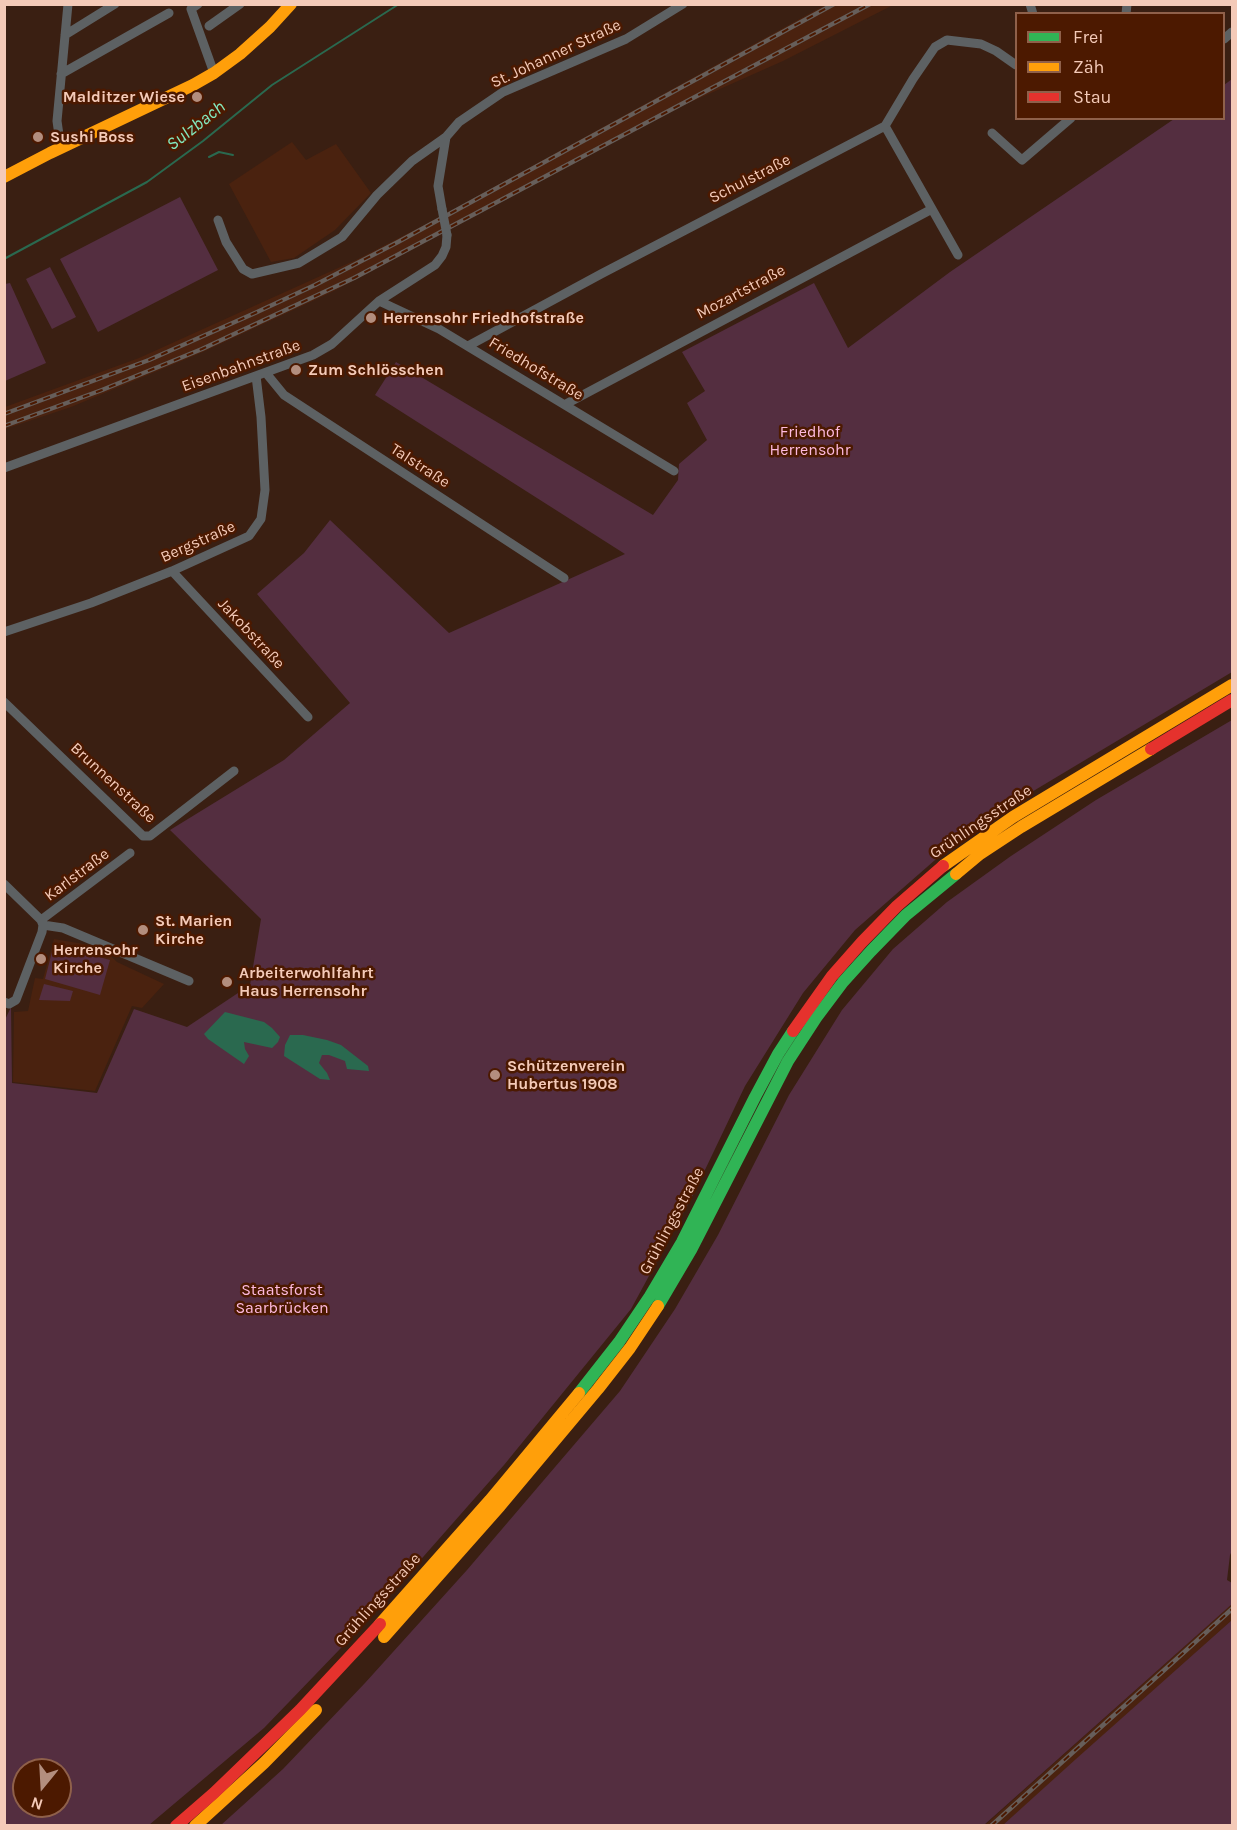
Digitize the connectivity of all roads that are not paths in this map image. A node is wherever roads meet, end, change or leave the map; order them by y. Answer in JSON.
{"nodes":[{"id":1,"x":68,"y":4,"type":"edge"},
{"id":2,"x":115,"y":4,"type":"edge"},
{"id":3,"x":198,"y":4,"type":"edge"},
{"id":4,"x":240,"y":4,"type":"edge"},
{"id":5,"x":291,"y":4,"type":"edge"},
{"id":6,"x":683,"y":4,"type":"edge"},
{"id":7,"x":169,"y":13,"type":"dead end"},
{"id":8,"x":209,"y":26,"type":"dead end"},
{"id":9,"x":64,"y":35,"type":"junction"},
{"id":10,"x":1015,"y":64,"type":"edge"},
{"id":11,"x":214,"y":73,"type":"junction"},
{"id":12,"x":60,"y":74,"type":"junction"},
{"id":13,"x":1069,"y":120,"type":"edge"},
{"id":14,"x":885,"y":126,"type":"junction"},
{"id":15,"x":992,"y":133,"type":"dead end"},
{"id":16,"x":446,"y":137,"type":"junction"},
{"id":17,"x":64,"y":147,"type":"junction"},
{"id":18,"x":4,"y":177,"type":"edge"},
{"id":19,"x":932,"y":208,"type":"junction"},
{"id":20,"x":218,"y":220,"type":"dead end"},
{"id":21,"x":958,"y":255,"type":"dead end"},
{"id":22,"x":379,"y":301,"type":"junction"},
{"id":23,"x":468,"y":346,"type":"junction"},
{"id":24,"x":266,"y":373,"type":"junction"},
{"id":25,"x":256,"y":376,"type":"junction"},
{"id":26,"x":566,"y":405,"type":"junction"},
{"id":27,"x":4,"y":468,"type":"edge"},
{"id":28,"x":674,"y":471,"type":"dead end"},
{"id":29,"x":172,"y":571,"type":"junction"},
{"id":30,"x":564,"y":578,"type":"dead end"},
{"id":31,"x":4,"y":632,"type":"edge"},
{"id":32,"x":1233,"y":685,"type":"edge"},
{"id":33,"x":1233,"y":700,"type":"edge"},
{"id":34,"x":4,"y":702,"type":"edge"},
{"id":35,"x":308,"y":717,"type":"dead end"},
{"id":36,"x":234,"y":771,"type":"dead end"},
{"id":37,"x":130,"y":853,"type":"dead end"},
{"id":38,"x":4,"y":884,"type":"edge"},
{"id":39,"x":42,"y":923,"type":"junction"},
{"id":40,"x":189,"y":981,"type":"dead end"},
{"id":41,"x":4,"y":1002,"type":"edge"},
{"id":42,"x":176,"y":1826,"type":"edge"},
{"id":43,"x":195,"y":1826,"type":"edge"}],
"edges":[{"from":1,"to":9,"type":"street"},
{"from":2,"to":9,"type":"street"},
{"from":3,"to":11,"type":"street"},
{"from":4,"to":8,"type":"street"},
{"from":5,"to":11,"type":"main road"},
{"from":6,"to":16,"type":"street","name":"St. Johanner Straße"},
{"from":7,"to":12,"type":"street"},
{"from":9,"to":12,"type":"street"},
{"from":10,"to":14,"type":"street"},
{"from":11,"to":17,"type":"main road"},
{"from":12,"to":17,"type":"street"},
{"from":13,"to":15,"type":"street"},
{"from":14,"to":19,"type":"street"},
{"from":14,"to":23,"type":"street","name":"Schulstraße"},
{"from":16,"to":20,"type":"street","name":"St. Johanner Straße"},
{"from":16,"to":22,"type":"street","name":"Eisenbahnstraße","bridge":true},
{"from":17,"to":18,"type":"main road"},
{"from":19,"to":21,"type":"street"},
{"from":19,"to":26,"type":"street","name":"Mozartstraße"},
{"from":22,"to":23,"type":"street","name":"Friedhofstraße"},
{"from":22,"to":24,"type":"street","name":"Eisenbahnstraße"},
{"from":23,"to":26,"type":"street","name":"Friedhofstraße"},
{"from":24,"to":25,"type":"street","name":"Eisenbahnstraße"},
{"from":24,"to":30,"type":"street","name":"Talstraße"},
{"from":25,"to":27,"type":"street","name":"Eisenbahnstraße"},
{"from":25,"to":29,"type":"street","name":"Bergstraße"},
{"from":26,"to":28,"type":"street","name":"Friedhofstraße"},
{"from":29,"to":31,"type":"street","name":"Bergstraße"},
{"from":29,"to":35,"type":"street","name":"Jakobstraße"},
{"from":32,"to":42,"type":"main road","name":"Grühlingsstraße"},
{"from":33,"to":43,"type":"main road"},
{"from":34,"to":36,"type":"street","name":"Brunnenstraße"},
{"from":37,"to":39,"type":"street","name":"Karlstraße"},
{"from":38,"to":39,"type":"street","name":"Karlstraße"},
{"from":39,"to":40,"type":"street","name":"Karlstraße"},
{"from":39,"to":41,"type":"street"}]}
